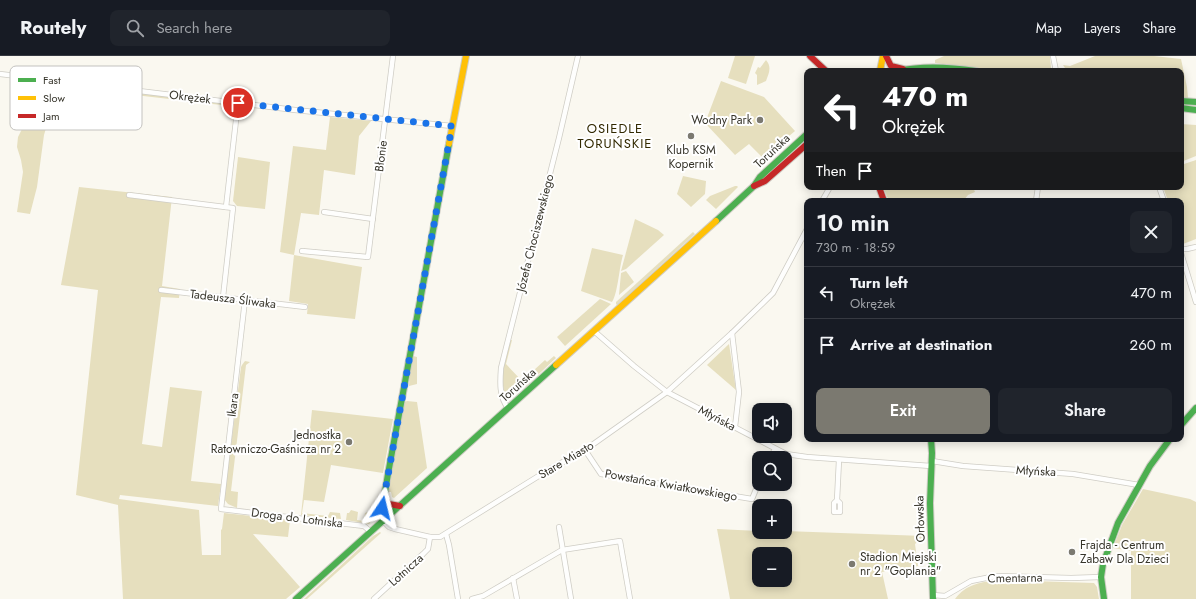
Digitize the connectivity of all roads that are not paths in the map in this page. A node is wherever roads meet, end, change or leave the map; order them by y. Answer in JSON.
{"nodes":[{"id":1,"x":393,"y":56,"type":"edge"},
{"id":2,"x":466,"y":56,"type":"edge"},
{"id":3,"x":578,"y":56,"type":"edge"},
{"id":4,"x":810,"y":56,"type":"edge"},
{"id":5,"x":883,"y":56,"type":"edge"},
{"id":6,"x":886,"y":56,"type":"edge"},
{"id":7,"x":1053,"y":56,"type":"edge"},
{"id":8,"x":823,"y":68,"type":"edge"},
{"id":9,"x":881,"y":68,"type":"edge"},
{"id":10,"x":900,"y":68,"type":"edge"},
{"id":11,"x":912,"y":68,"type":"edge"},
{"id":12,"x":954,"y":68,"type":"edge"},
{"id":13,"x":1055,"y":68,"type":"edge"},
{"id":14,"x":0,"y":74,"type":"edge"},
{"id":15,"x":10,"y":75,"type":"edge"},
{"id":16,"x":142,"y":91,"type":"edge"},
{"id":17,"x":1184,"y":101,"type":"edge"},
{"id":18,"x":1196,"y":102,"type":"edge"},
{"id":19,"x":238,"y":103,"type":"junction"},
{"id":20,"x":1184,"y":108,"type":"edge"},
{"id":21,"x":1196,"y":110,"type":"edge"},
{"id":22,"x":385,"y":120,"type":"junction"},
{"id":23,"x":452,"y":126,"type":"junction"},
{"id":24,"x":804,"y":137,"type":"edge"},
{"id":25,"x":804,"y":147,"type":"edge"},
{"id":26,"x":754,"y":186,"type":"junction"},
{"id":27,"x":130,"y":195,"type":"dead end"},
{"id":28,"x":226,"y":207,"type":"junction"},
{"id":29,"x":324,"y":212,"type":"dead end"},
{"id":30,"x":373,"y":219,"type":"junction"},
{"id":31,"x":804,"y":235,"type":"edge"},
{"id":32,"x":1196,"y":247,"type":"edge"},
{"id":33,"x":1184,"y":249,"type":"edge"},
{"id":34,"x":302,"y":251,"type":"dead end"},
{"id":35,"x":1184,"y":263,"type":"edge"},
{"id":36,"x":161,"y":290,"type":"dead end"},
{"id":37,"x":223,"y":297,"type":"junction"},
{"id":38,"x":245,"y":300,"type":"junction"},
{"id":39,"x":1196,"y":302,"type":"edge"},
{"id":40,"x":305,"y":307,"type":"dead end"},
{"id":41,"x":594,"y":331,"type":"junction"},
{"id":42,"x":732,"y":334,"type":"junction"},
{"id":43,"x":667,"y":392,"type":"junction"},
{"id":44,"x":508,"y":408,"type":"junction"},
{"id":45,"x":1196,"y":408,"type":"edge"},
{"id":46,"x":1184,"y":422,"type":"edge"},
{"id":47,"x":735,"y":427,"type":"junction"},
{"id":48,"x":931,"y":442,"type":"edge"},
{"id":49,"x":1168,"y":442,"type":"edge"},
{"id":50,"x":775,"y":449,"type":"joint"},
{"id":51,"x":585,"y":450,"type":"junction"},
{"id":52,"x":839,"y":460,"type":"junction"},
{"id":53,"x":931,"y":463,"type":"junction"},
{"id":54,"x":1139,"y":485,"type":"junction"},
{"id":55,"x":755,"y":491,"type":"edge"},
{"id":56,"x":384,"y":498,"type":"junction"},
{"id":57,"x":837,"y":500,"type":"dead end"},
{"id":58,"x":400,"y":506,"type":"junction"},
{"id":59,"x":221,"y":509,"type":"joint"},
{"id":60,"x":383,"y":521,"type":"junction"},
{"id":61,"x":559,"y":527,"type":"dead end"},
{"id":62,"x":371,"y":532,"type":"junction"},
{"id":63,"x":446,"y":534,"type":"junction"},
{"id":64,"x":430,"y":537,"type":"junction"},
{"id":65,"x":562,"y":550,"type":"junction"},
{"id":66,"x":1101,"y":577,"type":"junction"},
{"id":67,"x":513,"y":578,"type":"junction"},
{"id":68,"x":933,"y":597,"type":"edge"},
{"id":69,"x":296,"y":599,"type":"edge"},
{"id":70,"x":374,"y":599,"type":"edge"},
{"id":71,"x":458,"y":599,"type":"edge"},
{"id":72,"x":472,"y":599,"type":"edge"},
{"id":73,"x":517,"y":599,"type":"edge"},
{"id":74,"x":571,"y":599,"type":"edge"},
{"id":75,"x":630,"y":599,"type":"edge"},
{"id":76,"x":1104,"y":599,"type":"edge"}],
"edges":[{"from":1,"to":22,"type":"street","name":"Błonie"},
{"from":2,"to":23,"type":"street"},
{"from":3,"to":44,"type":"street","name":"Józefa Chociszewskiego"},
{"from":4,"to":8,"type":"street"},
{"from":5,"to":9,"type":"street"},
{"from":6,"to":10,"type":"street"},
{"from":7,"to":13,"type":"street"},
{"from":11,"to":12,"type":"street"},
{"from":14,"to":15,"type":"street","name":"Okrężek"},
{"from":16,"to":19,"type":"street","name":"Okrężek"},
{"from":17,"to":18,"type":"street"},
{"from":19,"to":22,"type":"street","name":"Okrężek"},
{"from":19,"to":28,"type":"street"},
{"from":20,"to":21,"type":"street"},
{"from":22,"to":23,"type":"street","name":"Okrężek"},
{"from":22,"to":30,"type":"street","name":"Błonie"},
{"from":23,"to":56,"type":"street"},
{"from":24,"to":26,"type":"street","name":"Toruńska"},
{"from":25,"to":26,"type":"street","name":"Toruńska"},
{"from":26,"to":41,"type":"street","name":"Toruńska"},
{"from":27,"to":28,"type":"street"},
{"from":28,"to":37,"type":"street"},
{"from":29,"to":30,"type":"street"},
{"from":30,"to":34,"type":"street","name":"Błonie"},
{"from":31,"to":42,"type":"street","name":"Stare Miasto"},
{"from":32,"to":33,"type":"street"},
{"from":35,"to":39,"type":"street"},
{"from":36,"to":37,"type":"street","name":"Tadeusza Śliwaka"},
{"from":37,"to":38,"type":"street","name":"Tadeusza Śliwaka"},
{"from":38,"to":40,"type":"street","name":"Tadeusza Śliwaka"},
{"from":38,"to":59,"type":"street","name":"Ikara"},
{"from":41,"to":43,"type":"street","name":"Młyńska"},
{"from":41,"to":44,"type":"street","name":"Toruńska"},
{"from":42,"to":43,"type":"street","name":"Stare Miasto"},
{"from":42,"to":47,"type":"street"},
{"from":43,"to":47,"type":"street","name":"Młyńska"},
{"from":43,"to":51,"type":"street","name":"Stare Miasto"},
{"from":44,"to":58,"type":"street","name":"Toruńska"},
{"from":45,"to":46,"type":"street"},
{"from":47,"to":50,"type":"street","name":"Młyńska"},
{"from":48,"to":53,"type":"street","name":"Orłowska"},
{"from":49,"to":54,"type":"street"},
{"from":50,"to":52,"type":"street","name":"Młyńska"},
{"from":51,"to":55,"type":"street","name":"Powstańca Kwiatkowskiego"},
{"from":51,"to":63,"type":"street","name":"Stare Miasto"},
{"from":52,"to":53,"type":"street","name":"Młyńska"},
{"from":52,"to":57,"type":"street"},
{"from":53,"to":54,"type":"street","name":"Młyńska"},
{"from":53,"to":68,"type":"street","name":"Orłowska"},
{"from":54,"to":66,"type":"street"},
{"from":56,"to":58,"type":"street"},
{"from":56,"to":60,"type":"street"},
{"from":58,"to":60,"type":"street","name":"Toruńska"},
{"from":59,"to":62,"type":"street","name":"Droga do Lotniska"},
{"from":60,"to":62,"type":"street","name":"Toruńska"},
{"from":60,"to":64,"type":"street","name":"Stare Miasto"},
{"from":61,"to":65,"type":"street"},
{"from":62,"to":69,"type":"street","name":"Toruńska"},
{"from":63,"to":64,"type":"street","name":"Stare Miasto"},
{"from":63,"to":71,"type":"street"},
{"from":64,"to":70,"type":"street","name":"Lotnicza"},
{"from":65,"to":67,"type":"street"},
{"from":65,"to":74,"type":"street"},
{"from":65,"to":75,"type":"street"},
{"from":66,"to":68,"type":"street","name":"Cmentarna"},
{"from":66,"to":76,"type":"street"},
{"from":67,"to":72,"type":"street"},
{"from":67,"to":73,"type":"street"}]}
